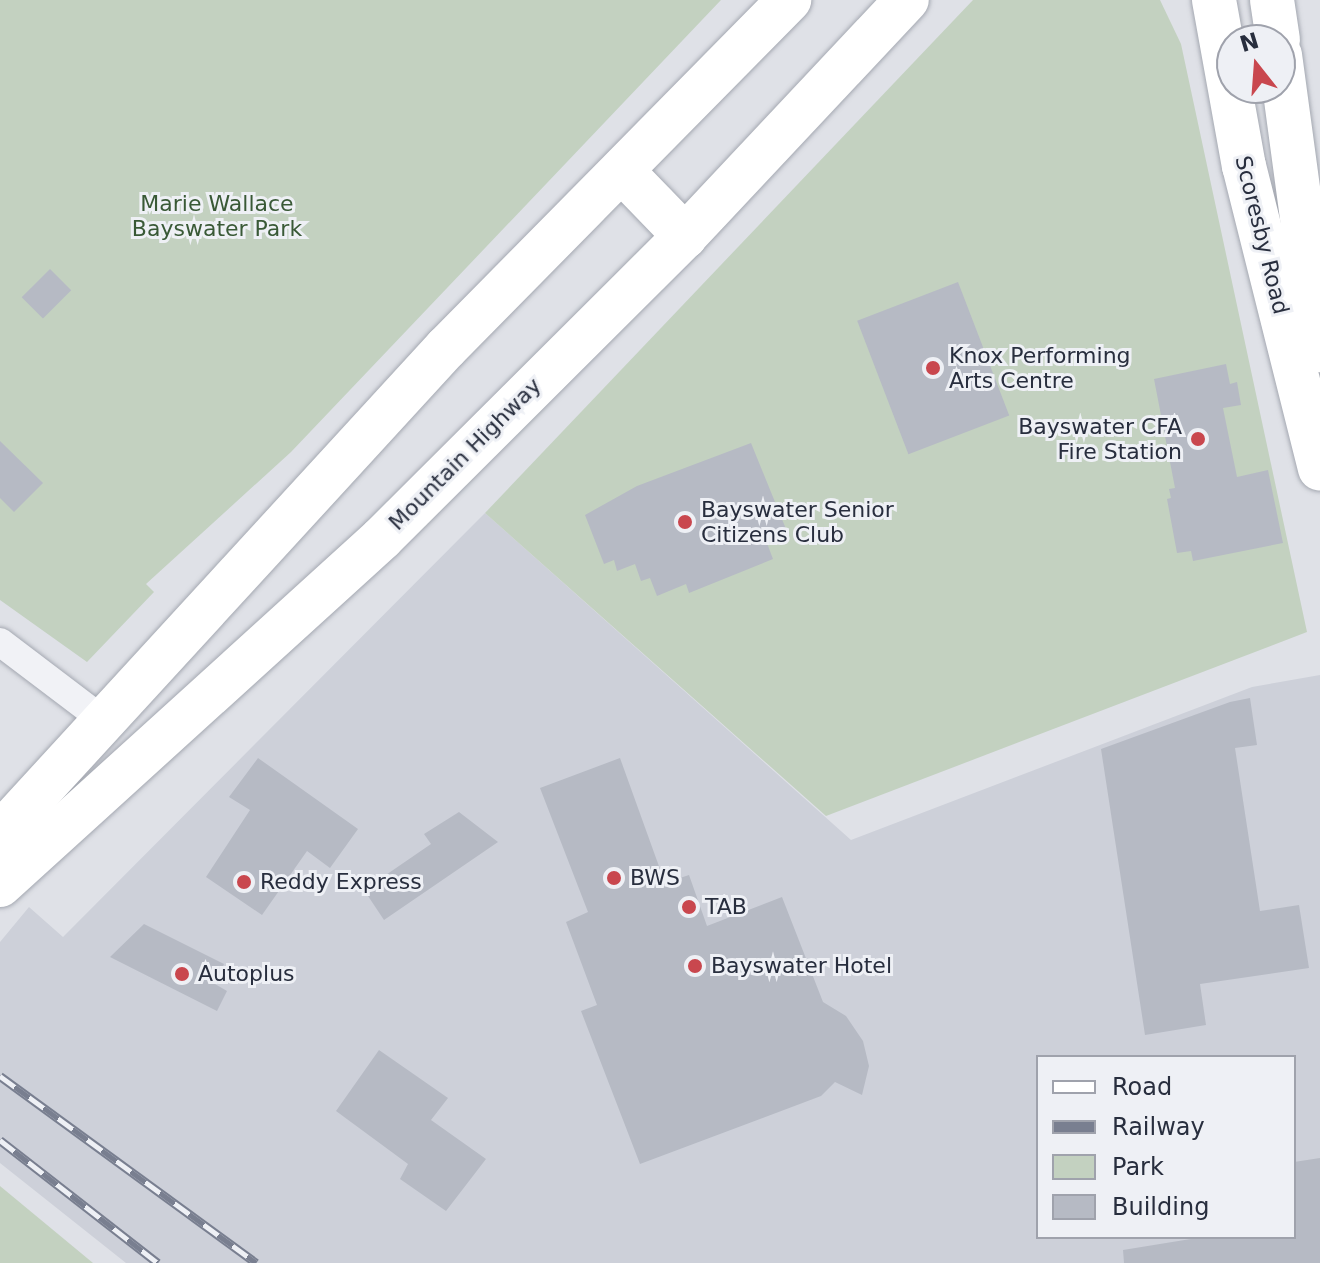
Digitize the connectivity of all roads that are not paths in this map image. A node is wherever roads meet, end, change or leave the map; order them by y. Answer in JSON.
{"nodes":[{"id":1,"x":789,"y":0,"type":"edge"},
{"id":2,"x":907,"y":0,"type":"edge"},
{"id":3,"x":1272,"y":0,"type":"edge"},
{"id":4,"x":1213,"y":9,"type":"edge"},
{"id":5,"x":1276,"y":24,"type":"edge"},
{"id":6,"x":1287,"y":104,"type":"edge"},
{"id":7,"x":622,"y":171,"type":"junction"},
{"id":8,"x":685,"y":236,"type":"junction"},
{"id":9,"x":1320,"y":350,"type":"edge"},
{"id":10,"x":1320,"y":469,"type":"edge"},
{"id":11,"x":381,"y":539,"type":"junction"},
{"id":12,"x":0,"y":642,"type":"edge"},
{"id":13,"x":104,"y":721,"type":"junction"},
{"id":14,"x":0,"y":834,"type":"edge"},
{"id":15,"x":0,"y":885,"type":"edge"}],
"edges":[{"from":1,"to":7,"type":"main road"},
{"from":2,"to":8,"type":"main road","name":"Mountain Highway"},
{"from":3,"to":5,"type":"main road"},
{"from":4,"to":10,"type":"main road","name":"Scoresby Road"},
{"from":6,"to":9,"type":"main road","name":"Scoresby Road"},
{"from":7,"to":8,"type":"main road"},
{"from":7,"to":13,"type":"main road"},
{"from":8,"to":11,"type":"main road","name":"Mountain Highway"},
{"from":11,"to":13,"type":"main road"},
{"from":11,"to":15,"type":"main road","name":"Mountain Highway"},
{"from":12,"to":13,"type":"street"},
{"from":13,"to":14,"type":"main road"}]}
